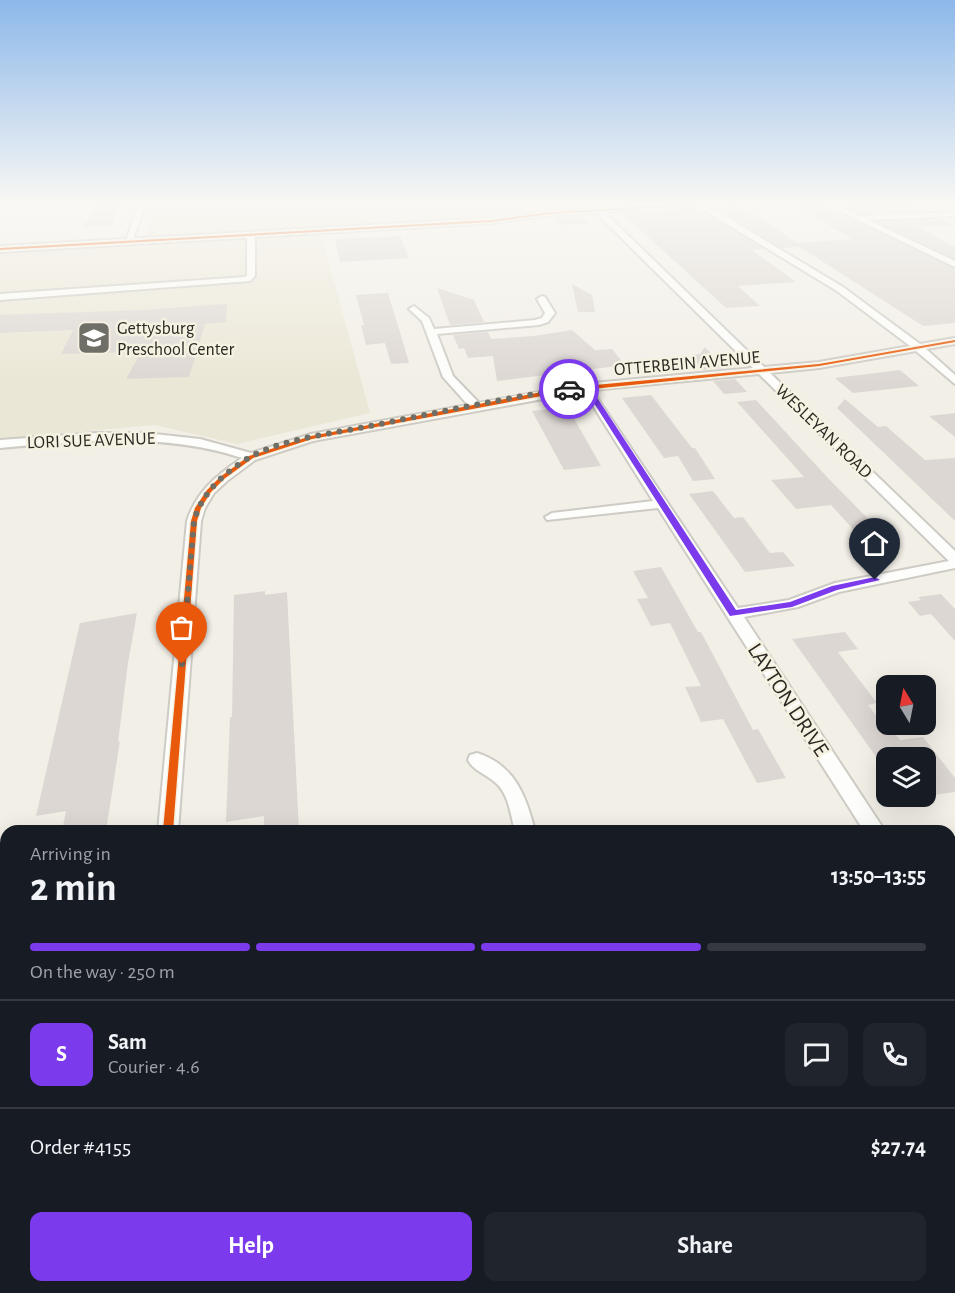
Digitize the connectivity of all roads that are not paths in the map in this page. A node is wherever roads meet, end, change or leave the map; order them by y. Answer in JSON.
{"nodes":[{"id":1,"x":251,"y":263,"type":"edge"},
{"id":2,"x":653,"y":263,"type":"edge"},
{"id":3,"x":796,"y":263,"type":"edge"},
{"id":4,"x":0,"y":297,"type":"edge"},
{"id":5,"x":542,"y":300,"type":"dead end"},
{"id":6,"x":414,"y":309,"type":"dead end"},
{"id":7,"x":431,"y":332,"type":"junction"},
{"id":8,"x":955,"y":341,"type":"edge"},
{"id":9,"x":920,"y":348,"type":"junction"},
{"id":10,"x":763,"y":371,"type":"junction"},
{"id":11,"x":955,"y":381,"type":"edge"},
{"id":12,"x":583,"y":387,"type":"junction"},
{"id":13,"x":475,"y":405,"type":"junction"},
{"id":14,"x":0,"y":444,"type":"edge"},
{"id":15,"x":251,"y":457,"type":"junction"},
{"id":16,"x":662,"y":504,"type":"junction"},
{"id":17,"x":552,"y":517,"type":"dead end"},
{"id":18,"x":955,"y":559,"type":"edge"},
{"id":19,"x":955,"y":564,"type":"edge"},
{"id":20,"x":733,"y":614,"type":"junction"},
{"id":21,"x":477,"y":760,"type":"dead end"},
{"id":22,"x":169,"y":825,"type":"edge"},
{"id":23,"x":523,"y":825,"type":"edge"},
{"id":24,"x":871,"y":825,"type":"edge"}],
"edges":[{"from":1,"to":4,"type":"street"},
{"from":2,"to":10,"type":"street","name":"WESLEYAN ROAD"},
{"from":3,"to":9,"type":"street"},
{"from":5,"to":7,"type":"street"},
{"from":6,"to":7,"type":"street"},
{"from":7,"to":13,"type":"street"},
{"from":8,"to":9,"type":"street","name":"OTTERBEIN AVENUE"},
{"from":9,"to":10,"type":"street","name":"OTTERBEIN AVENUE"},
{"from":9,"to":11,"type":"street"},
{"from":10,"to":12,"type":"street","name":"OTTERBEIN AVENUE"},
{"from":10,"to":18,"type":"street","name":"WESLEYAN ROAD"},
{"from":12,"to":13,"type":"street","name":"OTTERBEIN AVENUE"},
{"from":12,"to":16,"type":"street","name":"LAYTON DRIVE"},
{"from":13,"to":15,"type":"street","name":"OTTERBEIN AVENUE"},
{"from":14,"to":15,"type":"street","name":"LORI SUE AVENUE"},
{"from":15,"to":22,"type":"street","name":"OTTERBEIN AVENUE"},
{"from":16,"to":17,"type":"street"},
{"from":16,"to":20,"type":"street","name":"LAYTON DRIVE"},
{"from":19,"to":20,"type":"street"},
{"from":20,"to":24,"type":"street","name":"LAYTON DRIVE"},
{"from":21,"to":23,"type":"street"}]}
